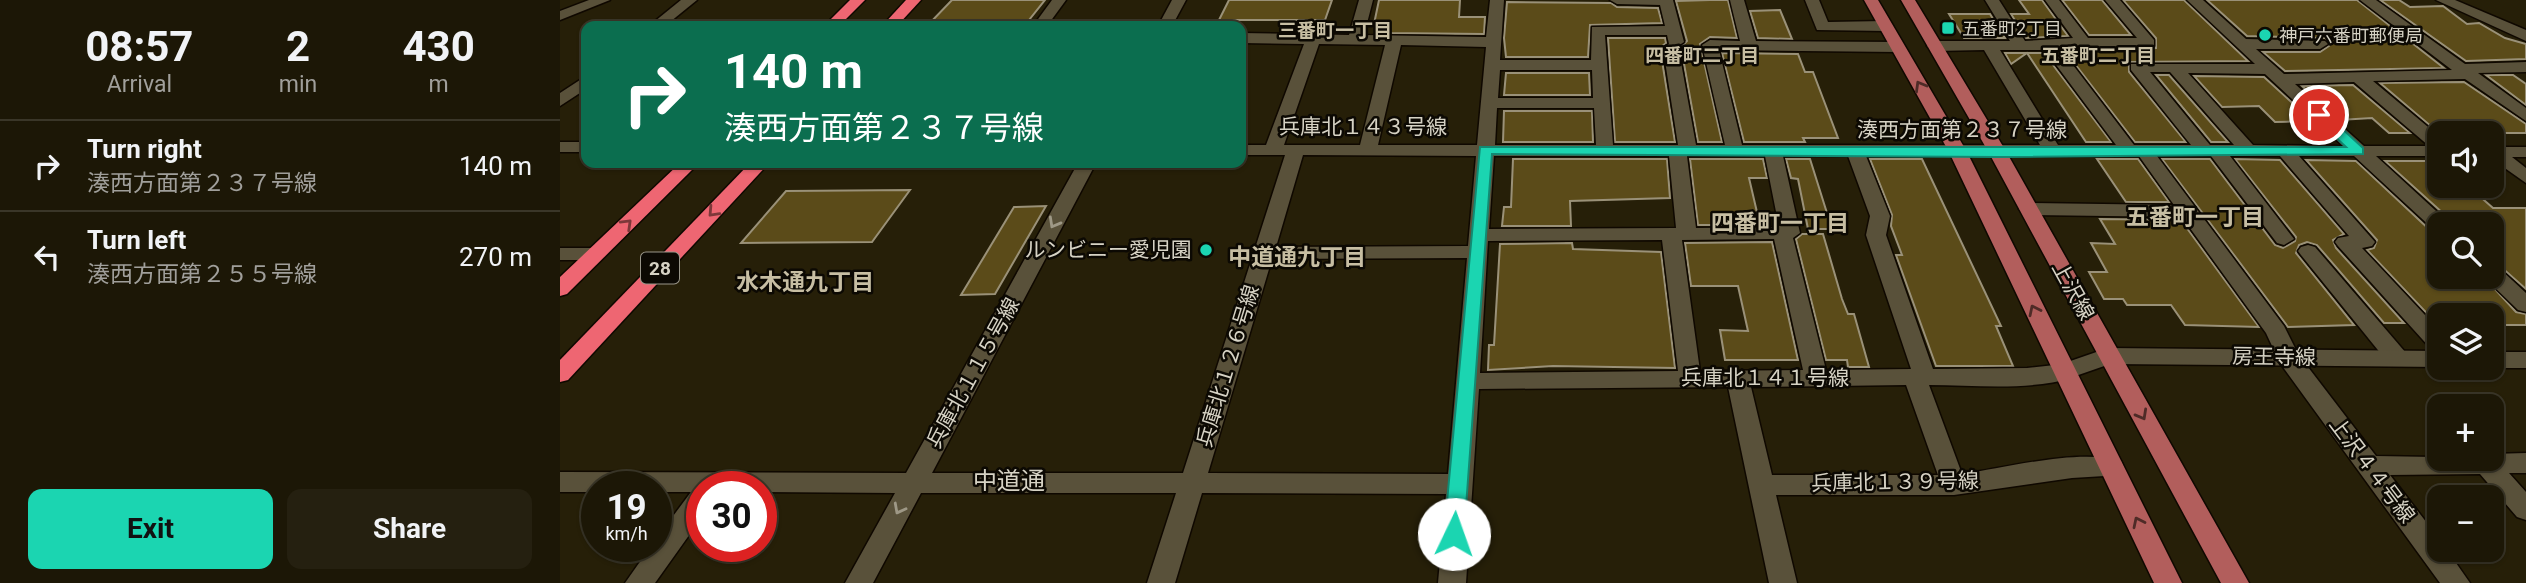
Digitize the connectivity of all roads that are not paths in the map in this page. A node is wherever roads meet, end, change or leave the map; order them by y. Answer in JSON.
{"nodes":[{"id":1,"x":575,"y":0,"type":"edge"},
{"id":2,"x":603,"y":0,"type":"edge"},
{"id":3,"x":690,"y":0,"type":"edge"},
{"id":4,"x":858,"y":0,"type":"edge"},
{"id":5,"x":914,"y":0,"type":"edge"},
{"id":6,"x":1059,"y":0,"type":"edge"},
{"id":7,"x":1179,"y":0,"type":"edge"},
{"id":8,"x":1366,"y":0,"type":"edge"},
{"id":9,"x":1497,"y":0,"type":"edge"},
{"id":10,"x":1617,"y":0,"type":"edge"},
{"id":11,"x":1666,"y":0,"type":"edge"},
{"id":12,"x":1737,"y":0,"type":"edge"},
{"id":13,"x":1812,"y":0,"type":"edge"},
{"id":14,"x":1871,"y":0,"type":"edge"},
{"id":15,"x":1908,"y":0,"type":"edge"},
{"id":16,"x":1992,"y":0,"type":"edge"},
{"id":17,"x":2052,"y":0,"type":"edge"},
{"id":18,"x":2112,"y":0,"type":"edge"},
{"id":19,"x":2194,"y":0,"type":"edge"},
{"id":20,"x":2367,"y":0,"type":"edge"},
{"id":21,"x":2443,"y":0,"type":"edge"},
{"id":22,"x":560,"y":5,"type":"edge"},
{"id":23,"x":560,"y":16,"type":"edge"},
{"id":24,"x":663,"y":21,"type":"edge"},
{"id":25,"x":836,"y":21,"type":"edge"},
{"id":26,"x":894,"y":21,"type":"edge"},
{"id":27,"x":1044,"y":21,"type":"edge"},
{"id":28,"x":1168,"y":21,"type":"edge"},
{"id":29,"x":1885,"y":26,"type":"junction"},
{"id":30,"x":2526,"y":36,"type":"edge"},
{"id":31,"x":1246,"y":38,"type":"edge"},
{"id":32,"x":1313,"y":40,"type":"junction"},
{"id":33,"x":1355,"y":40,"type":"junction"},
{"id":34,"x":1394,"y":41,"type":"junction"},
{"id":35,"x":1493,"y":42,"type":"junction"},
{"id":36,"x":2084,"y":43,"type":"junction"},
{"id":37,"x":1672,"y":44,"type":"junction"},
{"id":38,"x":2243,"y":44,"type":"junction"},
{"id":39,"x":2320,"y":44,"type":"dead end"},
{"id":40,"x":1749,"y":45,"type":"junction"},
{"id":41,"x":1989,"y":45,"type":"junction"},
{"id":42,"x":2020,"y":45,"type":"junction"},
{"id":43,"x":2050,"y":45,"type":"junction"},
{"id":44,"x":1935,"y":46,"type":"junction"},
{"id":45,"x":1897,"y":47,"type":"junction"},
{"id":46,"x":1710,"y":48,"type":"junction"},
{"id":47,"x":1491,"y":65,"type":"junction"},
{"id":48,"x":1600,"y":65,"type":"junction"},
{"id":49,"x":2526,"y":67,"type":"edge"},
{"id":50,"x":2175,"y":68,"type":"junction"},
{"id":51,"x":2464,"y":72,"type":"junction"},
{"id":52,"x":2275,"y":74,"type":"junction"},
{"id":53,"x":2358,"y":77,"type":"junction"},
{"id":54,"x":581,"y":85,"type":"edge"},
{"id":55,"x":560,"y":101,"type":"edge"},
{"id":56,"x":1488,"y":103,"type":"junction"},
{"id":57,"x":1602,"y":103,"type":"junction"},
{"id":58,"x":2526,"y":116,"type":"edge"},
{"id":59,"x":2427,"y":135,"type":"edge"},
{"id":60,"x":560,"y":148,"type":"edge"},
{"id":61,"x":581,"y":148,"type":"edge"},
{"id":62,"x":1246,"y":150,"type":"edge"},
{"id":63,"x":1273,"y":150,"type":"junction"},
{"id":64,"x":1296,"y":150,"type":"junction"},
{"id":65,"x":1368,"y":150,"type":"junction"},
{"id":66,"x":1485,"y":150,"type":"junction"},
{"id":67,"x":1605,"y":150,"type":"junction"},
{"id":68,"x":1683,"y":151,"type":"junction"},
{"id":69,"x":1735,"y":151,"type":"junction"},
{"id":70,"x":2285,"y":151,"type":"junction"},
{"id":71,"x":2358,"y":151,"type":"junction"},
{"id":72,"x":2427,"y":151,"type":"edge"},
{"id":73,"x":1773,"y":152,"type":"junction"},
{"id":74,"x":1856,"y":152,"type":"junction"},
{"id":75,"x":1958,"y":152,"type":"junction"},
{"id":76,"x":2137,"y":152,"type":"junction"},
{"id":77,"x":2211,"y":152,"type":"junction"},
{"id":78,"x":2249,"y":152,"type":"junction"},
{"id":79,"x":2504,"y":152,"type":"edge"},
{"id":80,"x":2526,"y":152,"type":"edge"},
{"id":81,"x":1998,"y":153,"type":"junction"},
{"id":82,"x":2054,"y":153,"type":"junction"},
{"id":83,"x":2504,"y":160,"type":"edge"},
{"id":84,"x":685,"y":168,"type":"edge"},
{"id":85,"x":755,"y":168,"type":"edge"},
{"id":86,"x":1084,"y":168,"type":"edge"},
{"id":87,"x":2526,"y":177,"type":"edge"},
{"id":88,"x":2029,"y":209,"type":"junction"},
{"id":89,"x":2188,"y":211,"type":"junction"},
{"id":90,"x":2427,"y":213,"type":"edge"},
{"id":91,"x":1782,"y":233,"type":"junction"},
{"id":92,"x":1679,"y":234,"type":"junction"},
{"id":93,"x":2284,"y":239,"type":"dead end"},
{"id":94,"x":1478,"y":244,"type":"junction"},
{"id":95,"x":2308,"y":251,"type":"dead end"},
{"id":96,"x":1263,"y":253,"type":"junction"},
{"id":97,"x":560,"y":254,"type":"edge"},
{"id":98,"x":596,"y":254,"type":"junction"},
{"id":99,"x":2504,"y":284,"type":"edge"},
{"id":100,"x":560,"y":289,"type":"edge"},
{"id":101,"x":2526,"y":304,"type":"edge"},
{"id":102,"x":2427,"y":331,"type":"edge"},
{"id":103,"x":2108,"y":356,"type":"junction"},
{"id":104,"x":2288,"y":358,"type":"junction"},
{"id":105,"x":2398,"y":359,"type":"junction"},
{"id":106,"x":2427,"y":359,"type":"edge"},
{"id":107,"x":2504,"y":360,"type":"edge"},
{"id":108,"x":2526,"y":360,"type":"edge"},
{"id":109,"x":2064,"y":372,"type":"junction"},
{"id":110,"x":560,"y":374,"type":"edge"},
{"id":111,"x":1920,"y":377,"type":"junction"},
{"id":112,"x":1690,"y":379,"type":"junction"},
{"id":113,"x":1738,"y":379,"type":"junction"},
{"id":114,"x":1818,"y":379,"type":"junction"},
{"id":115,"x":1466,"y":381,"type":"junction"},
{"id":116,"x":2526,"y":463,"type":"edge"},
{"id":117,"x":2504,"y":464,"type":"edge"},
{"id":118,"x":2427,"y":465,"type":"edge"},
{"id":119,"x":2369,"y":466,"type":"junction"},
{"id":120,"x":2112,"y":468,"type":"junction"},
{"id":121,"x":2492,"y":471,"type":"edge"},
{"id":122,"x":914,"y":481,"type":"junction"},
{"id":123,"x":560,"y":482,"type":"edge"},
{"id":124,"x":1191,"y":482,"type":"junction"},
{"id":125,"x":1457,"y":485,"type":"junction"},
{"id":126,"x":1762,"y":485,"type":"junction"},
{"id":127,"x":1954,"y":485,"type":"junction"},
{"id":128,"x":777,"y":486,"type":"edge"},
{"id":129,"x":686,"y":488,"type":"edge"},
{"id":130,"x":2526,"y":510,"type":"edge"},
{"id":131,"x":686,"y":519,"type":"edge"},
{"id":132,"x":639,"y":583,"type":"edge"},
{"id":133,"x":859,"y":583,"type":"edge"},
{"id":134,"x":1161,"y":583,"type":"edge"},
{"id":135,"x":1452,"y":583,"type":"edge"},
{"id":136,"x":1783,"y":583,"type":"edge"},
{"id":137,"x":2168,"y":583,"type":"edge"},
{"id":138,"x":2235,"y":583,"type":"edge"},
{"id":139,"x":2456,"y":583,"type":"edge"}],
"edges":[{"from":1,"to":22,"type":"street"},
{"from":2,"to":23,"type":"street"},
{"from":3,"to":24,"type":"street"},
{"from":4,"to":25,"type":"highway"},
{"from":5,"to":26,"type":"highway"},
{"from":6,"to":27,"type":"street"},
{"from":7,"to":28,"type":"street"},
{"from":8,"to":33,"type":"street"},
{"from":9,"to":35,"type":"street"},
{"from":10,"to":11,"type":"street"},
{"from":11,"to":37,"type":"street"},
{"from":12,"to":40,"type":"street"},
{"from":13,"to":29,"type":"street"},
{"from":14,"to":29,"type":"main road","name":"上沢線"},
{"from":15,"to":44,"type":"main road","name":"上沢線"},
{"from":16,"to":42,"type":"street"},
{"from":17,"to":36,"type":"street"},
{"from":18,"to":36,"type":"street"},
{"from":19,"to":38,"type":"street"},
{"from":20,"to":51,"type":"street"},
{"from":21,"to":30,"type":"street"},
{"from":29,"to":45,"type":"main road","name":"上沢線"},
{"from":31,"to":32,"type":"street"},
{"from":32,"to":33,"type":"street"},
{"from":32,"to":63,"type":"street"},
{"from":33,"to":34,"type":"street"},
{"from":34,"to":35,"type":"street"},
{"from":34,"to":65,"type":"street"},
{"from":35,"to":47,"type":"street"},
{"from":36,"to":43,"type":"street"},
{"from":37,"to":46,"type":"street"},
{"from":37,"to":48,"type":"street"},
{"from":37,"to":68,"type":"street"},
{"from":38,"to":39,"type":"street"},
{"from":38,"to":52,"type":"street"},
{"from":40,"to":45,"type":"street"},
{"from":40,"to":46,"type":"street"},
{"from":41,"to":42,"type":"street"},
{"from":41,"to":44,"type":"street"},
{"from":41,"to":82,"type":"street"},
{"from":42,"to":43,"type":"street"},
{"from":43,"to":76,"type":"street","name":"上沢４４号線"},
{"from":44,"to":81,"type":"main road","name":"上沢線"},
{"from":75,"to":45,"type":"main road","name":"上沢線","one_way":true},
{"from":46,"to":69,"type":"street"},
{"from":47,"to":48,"type":"street"},
{"from":47,"to":56,"type":"street"},
{"from":48,"to":57,"type":"street"},
{"from":49,"to":51,"type":"street"},
{"from":50,"to":52,"type":"street"},
{"from":50,"to":77,"type":"street"},
{"from":50,"to":78,"type":"street"},
{"from":51,"to":53,"type":"street"},
{"from":51,"to":58,"type":"street"},
{"from":52,"to":53,"type":"street"},
{"from":52,"to":71,"type":"street"},
{"from":53,"to":59,"type":"street"},
{"from":54,"to":55,"type":"street"},
{"from":56,"to":57,"type":"street"},
{"from":56,"to":66,"type":"street"},
{"from":57,"to":67,"type":"street"},
{"from":60,"to":61,"type":"street"},
{"from":62,"to":63,"type":"street","name":"兵庫北１４３号線"},
{"from":63,"to":64,"type":"street","name":"兵庫北１４３号線"},
{"from":64,"to":65,"type":"street","name":"兵庫北１４３号線"},
{"from":64,"to":96,"type":"street","name":"兵庫北１２６号線"},
{"from":65,"to":66,"type":"street","name":"兵庫北１４３号線"},
{"from":66,"to":67,"type":"street","name":"湊西方面第２３７号線"},
{"from":66,"to":94,"type":"street"},
{"from":67,"to":68,"type":"street","name":"湊西方面第２３７号線"},
{"from":68,"to":69,"type":"street","name":"湊西方面第２３７号線"},
{"from":68,"to":92,"type":"street"},
{"from":69,"to":73,"type":"street","name":"湊西方面第２３７号線"},
{"from":70,"to":71,"type":"street","name":"湊西方面第２３７号線"},
{"from":70,"to":78,"type":"street","name":"湊西方面第２３７号線"},
{"from":70,"to":102,"type":"street"},
{"from":71,"to":72,"type":"street","name":"湊西方面第２３７号線"},
{"from":71,"to":90,"type":"street"},
{"from":73,"to":74,"type":"street","name":"湊西方面第２３７号線"},
{"from":73,"to":91,"type":"street"},
{"from":74,"to":75,"type":"street","name":"湊西方面第２３７号線"},
{"from":74,"to":111,"type":"street"},
{"from":75,"to":81,"type":"street","name":"湊西方面第２３７号線"},
{"from":109,"to":75,"type":"main road","name":"上沢線","one_way":true},
{"from":76,"to":77,"type":"street","name":"湊西方面第２３７号線"},
{"from":76,"to":82,"type":"street","name":"湊西方面第２３７号線"},
{"from":76,"to":89,"type":"street","name":"上沢４４号線"},
{"from":77,"to":78,"type":"street","name":"湊西方面第２３７号線"},
{"from":77,"to":93,"type":"street"},
{"from":79,"to":80,"type":"street"},
{"from":81,"to":82,"type":"street","name":"湊西方面第２３７号線"},
{"from":81,"to":88,"type":"main road","name":"上沢線"},
{"from":83,"to":87,"type":"street"},
{"from":98,"to":84,"type":"highway","number":"28","one_way":true},
{"from":85,"to":110,"type":"highway","number":"28","one_way":true},
{"from":86,"to":122,"type":"street","name":"兵庫北１１５号線","one_way":true},
{"from":88,"to":89,"type":"street"},
{"from":88,"to":103,"type":"main road","name":"上沢線"},
{"from":89,"to":104,"type":"street","name":"上沢４４号線"},
{"from":91,"to":92,"type":"street"},
{"from":91,"to":114,"type":"street"},
{"from":92,"to":94,"type":"street"},
{"from":92,"to":112,"type":"street"},
{"from":94,"to":96,"type":"street"},
{"from":94,"to":115,"type":"street"},
{"from":95,"to":105,"type":"street"},
{"from":96,"to":124,"type":"street","name":"兵庫北１２６号線"},
{"from":97,"to":98,"type":"street"},
{"from":98,"to":100,"type":"highway","number":"28"},
{"from":99,"to":101,"type":"street"},
{"from":103,"to":104,"type":"street","name":"房王寺線"},
{"from":103,"to":109,"type":"street","name":"兵庫北１４１号線"},
{"from":103,"to":138,"type":"main road","name":"上沢線","one_way":true},
{"from":104,"to":105,"type":"street","name":"房王寺線"},
{"from":104,"to":119,"type":"street","name":"上沢４４号線"},
{"from":105,"to":106,"type":"street","name":"房王寺線"},
{"from":107,"to":108,"type":"street"},
{"from":109,"to":111,"type":"street","name":"兵庫北１４１号線"},
{"from":109,"to":120,"type":"main road","name":"上沢線"},
{"from":111,"to":114,"type":"street","name":"兵庫北１４１号線"},
{"from":111,"to":127,"type":"street"},
{"from":112,"to":113,"type":"street","name":"兵庫北１４１号線"},
{"from":112,"to":115,"type":"street","name":"兵庫北１４１号線"},
{"from":113,"to":114,"type":"street","name":"兵庫北１４１号線"},
{"from":113,"to":126,"type":"street"},
{"from":115,"to":125,"type":"street"},
{"from":116,"to":117,"type":"street"},
{"from":118,"to":119,"type":"street"},
{"from":119,"to":139,"type":"street","name":"上沢４４号線"},
{"from":120,"to":127,"type":"street","name":"兵庫北１３９号線"},
{"from":137,"to":120,"type":"main road","name":"上沢線","one_way":true},
{"from":121,"to":130,"type":"street"},
{"from":122,"to":124,"type":"street","name":"中道通"},
{"from":122,"to":128,"type":"street","name":"中道通"},
{"from":122,"to":133,"type":"street","name":"兵庫北１１５号線","one_way":true},
{"from":123,"to":129,"type":"street","name":"中道通"},
{"from":124,"to":125,"type":"street","name":"中道通"},
{"from":124,"to":134,"type":"street","name":"兵庫北１２６号線"},
{"from":125,"to":135,"type":"street"},
{"from":126,"to":127,"type":"street","name":"兵庫北１３９号線"},
{"from":126,"to":136,"type":"street"},
{"from":131,"to":132,"type":"street"}]}
